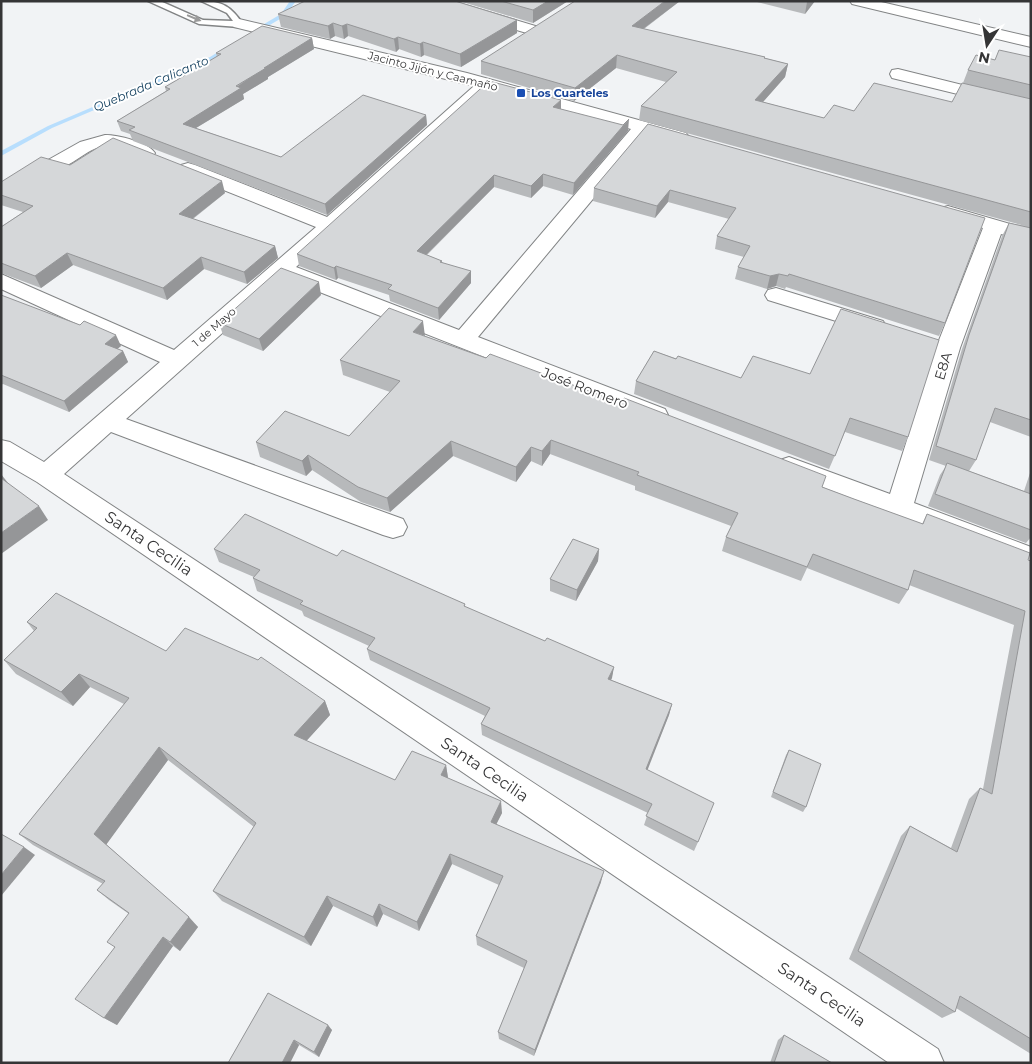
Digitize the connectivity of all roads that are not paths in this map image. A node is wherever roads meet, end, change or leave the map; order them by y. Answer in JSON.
{"nodes":[{"id":1,"x":152,"y":1,"type":"edge"},
{"id":2,"x":205,"y":1,"type":"edge"},
{"id":3,"x":435,"y":1,"type":"edge"},
{"id":4,"x":857,"y":1,"type":"edge"},
{"id":5,"x":551,"y":21,"type":"edge"},
{"id":6,"x":238,"y":24,"type":"junction"},
{"id":7,"x":536,"y":31,"type":"junction"},
{"id":8,"x":519,"y":41,"type":"edge"},
{"id":9,"x":1031,"y":42,"type":"edge"},
{"id":10,"x":898,"y":74,"type":"dead end"},
{"id":11,"x":482,"y":75,"type":"junction"},
{"id":12,"x":1031,"y":107,"type":"edge"},
{"id":13,"x":643,"y":127,"type":"junction"},
{"id":14,"x":700,"y":142,"type":"edge"},
{"id":15,"x":55,"y":164,"type":"edge"},
{"id":16,"x":928,"y":206,"type":"edge"},
{"id":17,"x":329,"y":225,"type":"junction"},
{"id":18,"x":994,"y":225,"type":"junction"},
{"id":19,"x":1031,"y":236,"type":"edge"},
{"id":20,"x":281,"y":269,"type":"junction"},
{"id":21,"x":1,"y":281,"type":"edge"},
{"id":22,"x":776,"y":295,"type":"dead end"},
{"id":23,"x":894,"y":332,"type":"edge"},
{"id":24,"x":462,"y":341,"type":"junction"},
{"id":25,"x":176,"y":360,"type":"junction"},
{"id":26,"x":109,"y":422,"type":"junction"},
{"id":27,"x":674,"y":422,"type":"edge"},
{"id":28,"x":1,"y":449,"type":"edge"},
{"id":29,"x":765,"y":458,"type":"edge"},
{"id":30,"x":46,"y":475,"type":"junction"},
{"id":31,"x":899,"y":508,"type":"junction"},
{"id":32,"x":393,"y":527,"type":"dead end"},
{"id":33,"x":1031,"y":558,"type":"edge"},
{"id":34,"x":924,"y":1063,"type":"edge"}],
"edges":[{"from":1,"to":6,"type":"lane","name":"Jacinto Jijón y Caamaño","one_way":true},
{"from":2,"to":6,"type":"lane"},
{"from":3,"to":7,"type":"street"},
{"from":4,"to":9,"type":"street"},
{"from":5,"to":7,"type":"street"},
{"from":6,"to":11,"type":"street","name":"Jacinto Jijón y Caamaño"},
{"from":7,"to":8,"type":"street"},
{"from":10,"to":12,"type":"street"},
{"from":11,"to":13,"type":"street","name":"Jacinto Jijón y Caamaño"},
{"from":11,"to":17,"type":"street","name":"1 de Mayo"},
{"from":13,"to":14,"type":"street","name":"Jacinto Jijón y Caamaño"},
{"from":13,"to":24,"type":"street"},
{"from":15,"to":17,"type":"street"},
{"from":16,"to":18,"type":"street"},
{"from":17,"to":20,"type":"street","name":"1 de Mayo"},
{"from":18,"to":19,"type":"street"},
{"from":18,"to":31,"type":"street","name":"E8A"},
{"from":20,"to":24,"type":"street","name":"José Romero"},
{"from":20,"to":25,"type":"street","name":"1 de Mayo"},
{"from":21,"to":25,"type":"street"},
{"from":22,"to":23,"type":"street"},
{"from":24,"to":27,"type":"street","name":"José Romero"},
{"from":25,"to":26,"type":"street","name":"1 de Mayo"},
{"from":26,"to":30,"type":"street","name":"1 de Mayo"},
{"from":26,"to":32,"type":"street"},
{"from":28,"to":30,"type":"street"},
{"from":29,"to":31,"type":"street"},
{"from":30,"to":34,"type":"street","name":"Santa Cecilia"},
{"from":31,"to":33,"type":"street"}]}
